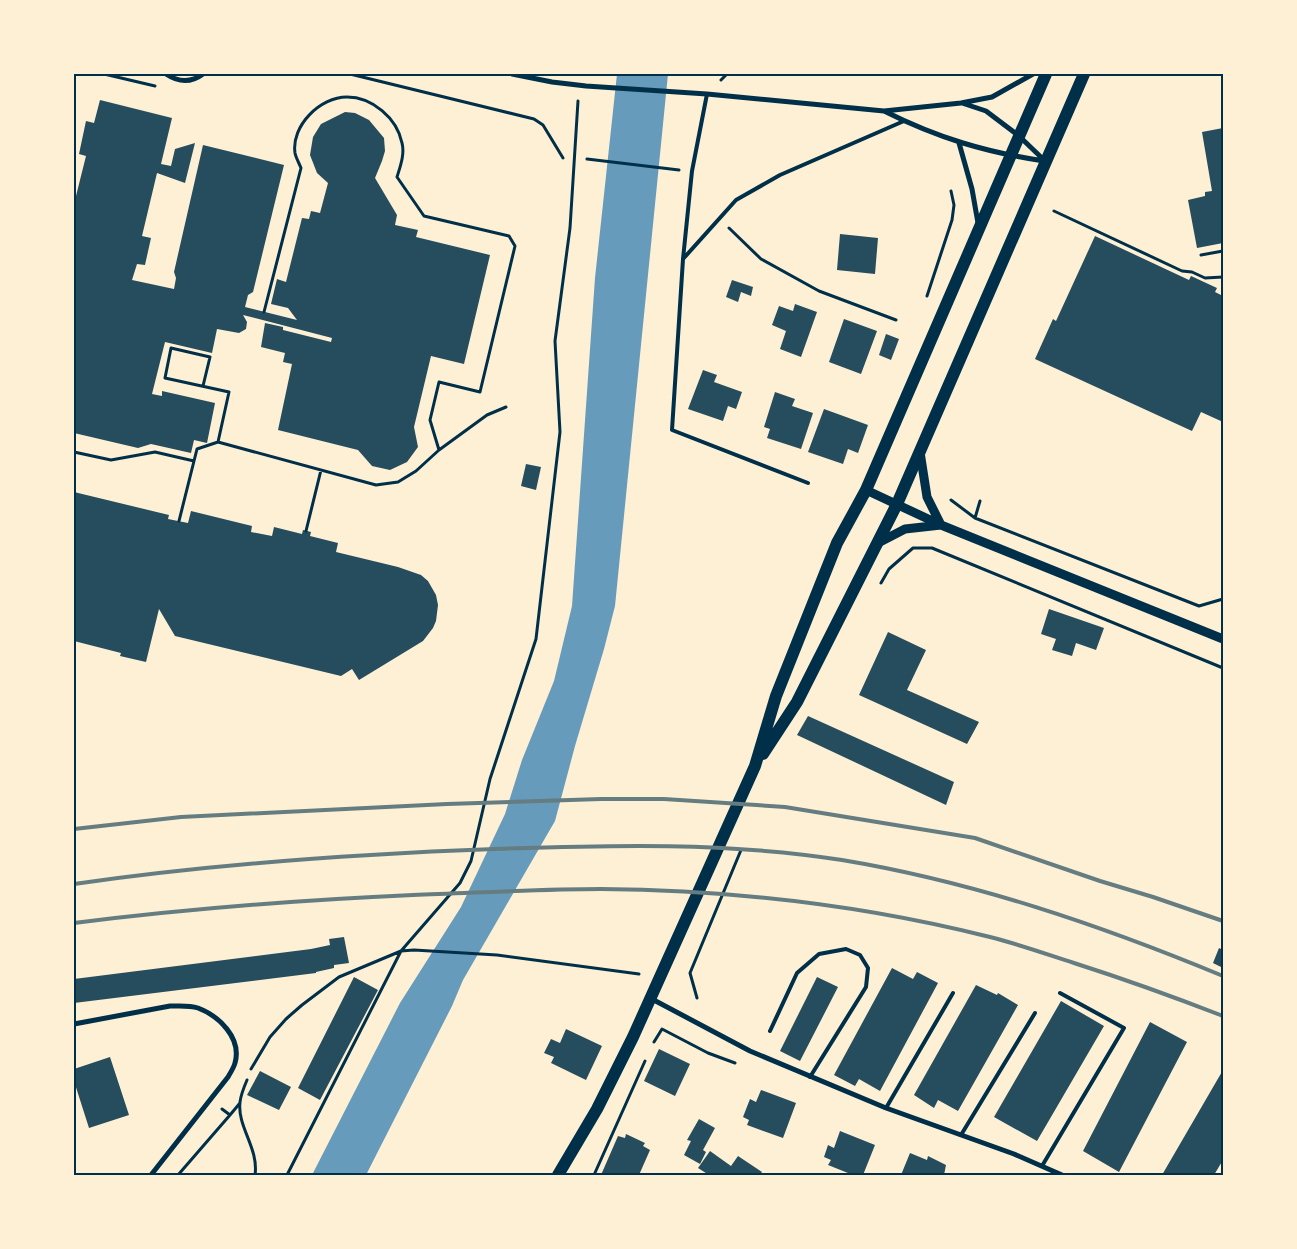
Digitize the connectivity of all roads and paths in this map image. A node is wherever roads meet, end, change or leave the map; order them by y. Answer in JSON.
{"nodes":[{"id":1,"x":166,"y":74,"type":"edge"},
{"id":2,"x":202,"y":74,"type":"edge"},
{"id":3,"x":350,"y":74,"type":"edge"},
{"id":4,"x":512,"y":74,"type":"edge"},
{"id":5,"x":1033,"y":74,"type":"edge"},
{"id":6,"x":1046,"y":74,"type":"edge"},
{"id":7,"x":1084,"y":74,"type":"edge"},
{"id":8,"x":707,"y":94,"type":"junction"},
{"id":9,"x":578,"y":97,"type":"dead end"},
{"id":10,"x":961,"y":103,"type":"junction"},
{"id":11,"x":884,"y":111,"type":"junction"},
{"id":12,"x":904,"y":121,"type":"junction"},
{"id":13,"x":1019,"y":136,"type":"junction"},
{"id":14,"x":959,"y":143,"type":"junction"},
{"id":15,"x":1010,"y":156,"type":"junction"},
{"id":16,"x":563,"y":158,"type":"dead end"},
{"id":17,"x":587,"y":160,"type":"dead end"},
{"id":18,"x":1045,"y":161,"type":"junction"},
{"id":19,"x":669,"y":170,"type":"dead end"},
{"id":20,"x":1054,"y":210,"type":"dead end"},
{"id":21,"x":720,"y":219,"type":"junction"},
{"id":22,"x":978,"y":229,"type":"junction"},
{"id":23,"x":1223,"y":251,"type":"edge"},
{"id":24,"x":1201,"y":255,"type":"dead end"},
{"id":25,"x":683,"y":259,"type":"junction"},
{"id":26,"x":1223,"y":277,"type":"edge"},
{"id":27,"x":264,"y":312,"type":"dead end"},
{"id":28,"x":896,"y":320,"type":"dead end"},
{"id":29,"x":203,"y":386,"type":"junction"},
{"id":30,"x":506,"y":408,"type":"dead end"},
{"id":31,"x":218,"y":442,"type":"junction"},
{"id":32,"x":439,"y":450,"type":"junction"},
{"id":33,"x":74,"y":452,"type":"edge"},
{"id":34,"x":920,"y":452,"type":"junction"},
{"id":35,"x":194,"y":461,"type":"junction"},
{"id":36,"x":321,"y":470,"type":"junction"},
{"id":37,"x":808,"y":483,"type":"dead end"},
{"id":38,"x":866,"y":490,"type":"junction"},
{"id":39,"x":951,"y":500,"type":"dead end"},
{"id":40,"x":980,"y":501,"type":"dead end"},
{"id":41,"x":897,"y":504,"type":"junction"},
{"id":42,"x":975,"y":518,"type":"junction"},
{"id":43,"x":179,"y":521,"type":"dead end"},
{"id":44,"x":941,"y":525,"type":"junction"},
{"id":45,"x":306,"y":531,"type":"dead end"},
{"id":46,"x":877,"y":543,"type":"junction"},
{"id":47,"x":879,"y":586,"type":"dead end"},
{"id":48,"x":1223,"y":600,"type":"edge"},
{"id":49,"x":1223,"y":639,"type":"edge"},
{"id":50,"x":1223,"y":668,"type":"edge"},
{"id":51,"x":755,"y":766,"type":"junction"},
{"id":52,"x":744,"y":842,"type":"dead end"},
{"id":53,"x":401,"y":951,"type":"junction"},
{"id":54,"x":639,"y":974,"type":"dead end"},
{"id":55,"x":953,"y":993,"type":"dead end"},
{"id":56,"x":1060,"y":993,"type":"dead end"},
{"id":57,"x":649,"y":998,"type":"junction"},
{"id":58,"x":697,"y":998,"type":"dead end"},
{"id":59,"x":1035,"y":1013,"type":"dead end"},
{"id":60,"x":74,"y":1024,"type":"edge"},
{"id":61,"x":770,"y":1031,"type":"dead end"},
{"id":62,"x":652,"y":1046,"type":"dead end"},
{"id":63,"x":708,"y":1053,"type":"dead end"},
{"id":64,"x":648,"y":1054,"type":"dead end"},
{"id":65,"x":250,"y":1071,"type":"dead end"},
{"id":66,"x":810,"y":1077,"type":"junction"},
{"id":67,"x":247,"y":1080,"type":"dead end"},
{"id":68,"x":240,"y":1102,"type":"junction"},
{"id":69,"x":886,"y":1108,"type":"junction"},
{"id":70,"x":230,"y":1115,"type":"dead end"},
{"id":71,"x":961,"y":1135,"type":"junction"},
{"id":72,"x":1042,"y":1166,"type":"junction"},
{"id":73,"x":150,"y":1175,"type":"edge"},
{"id":74,"x":255,"y":1175,"type":"edge"},
{"id":75,"x":287,"y":1175,"type":"edge"},
{"id":76,"x":558,"y":1175,"type":"edge"},
{"id":77,"x":594,"y":1175,"type":"edge"},
{"id":78,"x":1062,"y":1175,"type":"edge"}],
"edges":[{"from":1,"to":2,"type":"street"},
{"from":3,"to":16,"type":"path"},
{"from":4,"to":8,"type":"street"},
{"from":5,"to":10,"type":"street"},
{"from":6,"to":13,"type":"main road"},
{"from":7,"to":18,"type":"main road"},
{"from":8,"to":11,"type":"street"},
{"from":8,"to":25,"type":"lane"},
{"from":9,"to":53,"type":"path"},
{"from":10,"to":11,"type":"street"},
{"from":10,"to":13,"type":"street"},
{"from":11,"to":12,"type":"street"},
{"from":12,"to":14,"type":"street"},
{"from":12,"to":21,"type":"lane"},
{"from":13,"to":15,"type":"main road"},
{"from":13,"to":18,"type":"street"},
{"from":14,"to":15,"type":"street"},
{"from":14,"to":22,"type":"street"},
{"from":15,"to":18,"type":"street"},
{"from":15,"to":22,"type":"main road"},
{"from":17,"to":19,"type":"path"},
{"from":18,"to":34,"type":"main road"},
{"from":20,"to":26,"type":"path"},
{"from":21,"to":25,"type":"lane"},
{"from":21,"to":28,"type":"path"},
{"from":22,"to":38,"type":"main road"},
{"from":23,"to":24,"type":"path"},
{"from":25,"to":37,"type":"lane"},
{"from":27,"to":32,"type":"path"},
{"from":29,"to":29,"type":"path"},
{"from":29,"to":31,"type":"path"},
{"from":30,"to":32,"type":"path"},
{"from":31,"to":35,"type":"path"},
{"from":31,"to":36,"type":"path"},
{"from":32,"to":36,"type":"path"},
{"from":33,"to":35,"type":"path"},
{"from":34,"to":41,"type":"main road"},
{"from":34,"to":44,"type":"street"},
{"from":35,"to":43,"type":"path"},
{"from":36,"to":45,"type":"path"},
{"from":38,"to":41,"type":"street"},
{"from":38,"to":51,"type":"main road"},
{"from":39,"to":42,"type":"path"},
{"from":40,"to":42,"type":"path"},
{"from":41,"to":44,"type":"street"},
{"from":41,"to":46,"type":"main road"},
{"from":42,"to":48,"type":"path"},
{"from":44,"to":46,"type":"street"},
{"from":44,"to":49,"type":"street"},
{"from":46,"to":51,"type":"main road"},
{"from":47,"to":50,"type":"path"},
{"from":51,"to":57,"type":"main road"},
{"from":52,"to":58,"type":"path"},
{"from":53,"to":54,"type":"path"},
{"from":53,"to":65,"type":"path"},
{"from":53,"to":75,"type":"path"},
{"from":55,"to":69,"type":"lane"},
{"from":56,"to":72,"type":"lane"},
{"from":57,"to":66,"type":"street"},
{"from":57,"to":76,"type":"main road"},
{"from":59,"to":71,"type":"lane"},
{"from":60,"to":73,"type":"street"},
{"from":61,"to":66,"type":"lane"},
{"from":62,"to":63,"type":"path"},
{"from":64,"to":77,"type":"path"},
{"from":66,"to":69,"type":"street"},
{"from":67,"to":68,"type":"path"},
{"from":68,"to":70,"type":"path"},
{"from":68,"to":74,"type":"path"},
{"from":69,"to":71,"type":"street"},
{"from":71,"to":72,"type":"street"},
{"from":72,"to":78,"type":"street"}]}
